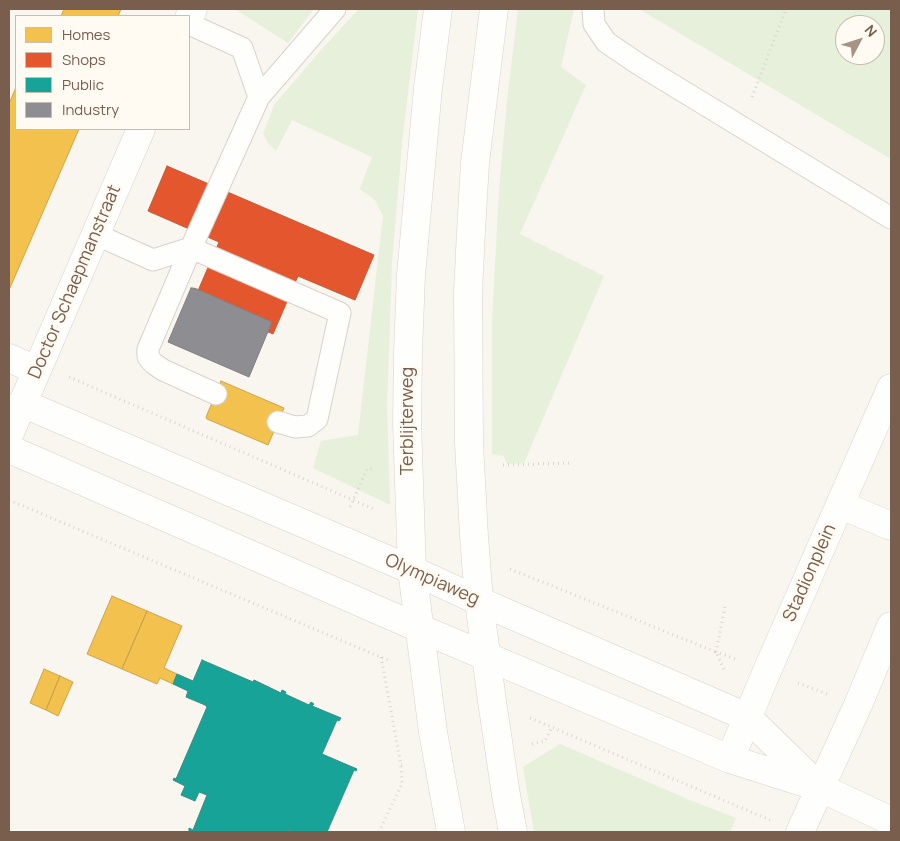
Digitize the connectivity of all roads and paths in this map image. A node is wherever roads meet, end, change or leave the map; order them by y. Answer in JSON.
{"nodes":[{"id":1,"x":335,"y":9,"type":"edge"},
{"id":2,"x":438,"y":9,"type":"edge"},
{"id":3,"x":494,"y":9,"type":"edge"},
{"id":4,"x":593,"y":9,"type":"edge"},
{"id":5,"x":786,"y":9,"type":"edge"},
{"id":6,"x":190,"y":24,"type":"edge"},
{"id":7,"x":259,"y":97,"type":"junction"},
{"id":8,"x":741,"y":127,"type":"junction"},
{"id":9,"x":141,"y":130,"type":"edge"},
{"id":10,"x":891,"y":218,"type":"edge"},
{"id":11,"x":95,"y":234,"type":"junction"},
{"id":12,"x":191,"y":248,"type":"junction"},
{"id":13,"x":9,"y":358,"type":"edge"},
{"id":14,"x":38,"y":367,"type":"junction"},
{"id":15,"x":891,"y":388,"type":"edge"},
{"id":16,"x":216,"y":394,"type":"dead end"},
{"id":17,"x":22,"y":403,"type":"junction"},
{"id":18,"x":278,"y":422,"type":"dead end"},
{"id":19,"x":9,"y":435,"type":"edge"},
{"id":20,"x":9,"y":449,"type":"edge"},
{"id":21,"x":9,"y":500,"type":"edge"},
{"id":22,"x":354,"y":500,"type":"dead end"},
{"id":23,"x":841,"y":505,"type":"junction"},
{"id":24,"x":891,"y":526,"type":"edge"},
{"id":25,"x":475,"y":555,"type":"junction"},
{"id":26,"x":412,"y":570,"type":"junction"},
{"id":27,"x":479,"y":601,"type":"junction"},
{"id":28,"x":891,"y":626,"type":"edge"},
{"id":29,"x":419,"y":628,"type":"junction"},
{"id":30,"x":716,"y":652,"type":"dead end"},
{"id":31,"x":486,"y":656,"type":"junction"},
{"id":32,"x":381,"y":657,"type":"dead end"},
{"id":33,"x":747,"y":717,"type":"junction"},
{"id":34,"x":552,"y":727,"type":"dead end"},
{"id":35,"x":730,"y":759,"type":"junction"},
{"id":36,"x":400,"y":765,"type":"dead end"},
{"id":37,"x":821,"y":788,"type":"junction"},
{"id":38,"x":771,"y":821,"type":"dead end"},
{"id":39,"x":891,"y":822,"type":"edge"},
{"id":40,"x":379,"y":832,"type":"edge"},
{"id":41,"x":451,"y":832,"type":"edge"},
{"id":42,"x":513,"y":832,"type":"edge"},
{"id":43,"x":800,"y":832,"type":"edge"}],
"edges":[{"from":1,"to":7,"type":"lane"},
{"from":2,"to":26,"type":"street","name":"Terblijterweg"},
{"from":3,"to":25,"type":"street"},
{"from":4,"to":8,"type":"lane"},
{"from":5,"to":8,"type":"path"},
{"from":6,"to":7,"type":"lane"},
{"from":7,"to":12,"type":"lane"},
{"from":8,"to":10,"type":"lane"},
{"from":9,"to":11,"type":"street","name":"Doctor Schaepmanstraat"},
{"from":11,"to":12,"type":"lane"},
{"from":11,"to":14,"type":"street","name":"Doctor Schaepmanstraat"},
{"from":12,"to":16,"type":"lane"},
{"from":12,"to":18,"type":"lane"},
{"from":13,"to":14,"type":"street"},
{"from":14,"to":17,"type":"street","name":"Doctor Schaepmanstraat"},
{"from":14,"to":22,"type":"path"},
{"from":15,"to":23,"type":"street","name":"Stadionplein"},
{"from":17,"to":19,"type":"street","name":"Doctor Schaepmanstraat"},
{"from":17,"to":26,"type":"street","name":"Olympiaweg"},
{"from":20,"to":29,"type":"street","name":"Olympiaweg"},
{"from":21,"to":32,"type":"path"},
{"from":23,"to":24,"type":"street"},
{"from":23,"to":33,"type":"street","name":"Stadionplein"},
{"from":25,"to":27,"type":"street"},
{"from":25,"to":30,"type":"path"},
{"from":26,"to":27,"type":"street","name":"Olympiaweg"},
{"from":26,"to":29,"type":"street","name":"Terblijterweg"},
{"from":27,"to":31,"type":"street"},
{"from":27,"to":33,"type":"street","name":"Olympiaweg"},
{"from":28,"to":37,"type":"street"},
{"from":29,"to":31,"type":"street","name":"Olympiaweg"},
{"from":29,"to":41,"type":"street","name":"Terblijterweg"},
{"from":31,"to":35,"type":"street","name":"Olympiaweg"},
{"from":31,"to":42,"type":"street"},
{"from":33,"to":35,"type":"street","name":"Stadionplein"},
{"from":33,"to":37,"type":"street","name":"Olympiaweg"},
{"from":34,"to":38,"type":"path"},
{"from":35,"to":37,"type":"street","name":"Olympiaweg"},
{"from":36,"to":40,"type":"path"},
{"from":37,"to":39,"type":"street","name":"Olympiaweg"},
{"from":37,"to":43,"type":"street"}]}
